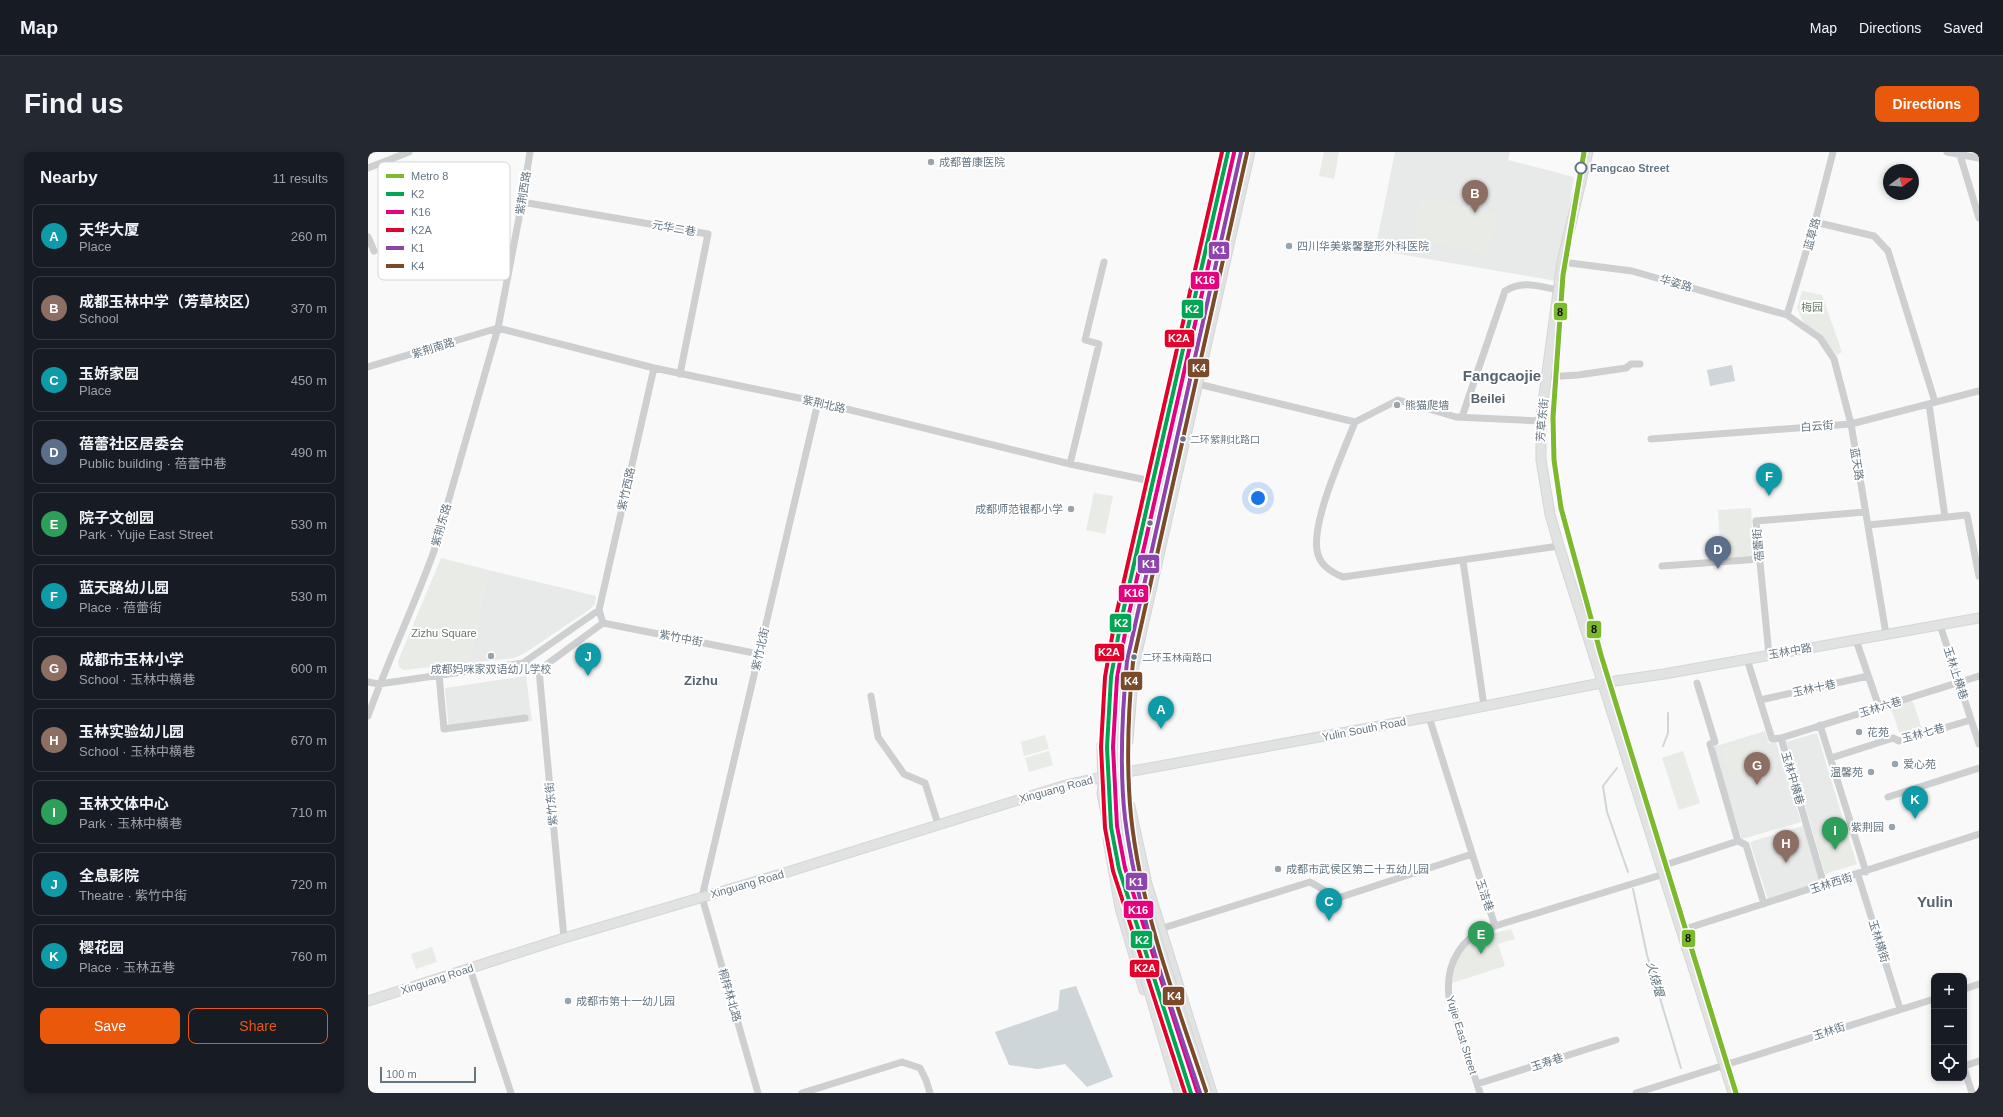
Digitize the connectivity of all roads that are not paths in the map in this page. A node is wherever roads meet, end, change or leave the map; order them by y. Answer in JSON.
{"nodes":[{"id":1,"x":409,"y":152,"type":"edge"},
{"id":2,"x":530,"y":152,"type":"edge"},
{"id":3,"x":1229,"y":152,"type":"edge"},
{"id":4,"x":1241,"y":152,"type":"edge"},
{"id":5,"x":1250,"y":152,"type":"edge"},
{"id":6,"x":1588,"y":152,"type":"edge"},
{"id":7,"x":1833,"y":152,"type":"edge"},
{"id":8,"x":1947,"y":152,"type":"edge"},
{"id":9,"x":1960,"y":154,"type":"edge"},
{"id":10,"x":1979,"y":158,"type":"edge"},
{"id":11,"x":383,"y":162,"type":"edge"},
{"id":12,"x":378,"y":164,"type":"edge"},
{"id":13,"x":368,"y":168,"type":"edge"},
{"id":14,"x":522,"y":202,"type":"junction"},
{"id":15,"x":1979,"y":218,"type":"edge"},
{"id":16,"x":1815,"y":222,"type":"junction"},
{"id":17,"x":368,"y":237,"type":"edge"},
{"id":18,"x":374,"y":251,"type":"dead end"},
{"id":19,"x":1104,"y":262,"type":"dead end"},
{"id":20,"x":1562,"y":262,"type":"junction"},
{"id":21,"x":510,"y":265,"type":"edge"},
{"id":22,"x":507,"y":280,"type":"edge"},
{"id":23,"x":1558,"y":290,"type":"junction"},
{"id":24,"x":1787,"y":315,"type":"junction"},
{"id":25,"x":498,"y":328,"type":"junction"},
{"id":26,"x":1640,"y":364,"type":"dead end"},
{"id":27,"x":368,"y":367,"type":"edge"},
{"id":28,"x":654,"y":368,"type":"junction"},
{"id":29,"x":680,"y":374,"type":"junction"},
{"id":30,"x":1546,"y":377,"type":"junction"},
{"id":31,"x":1198,"y":384,"type":"junction"},
{"id":32,"x":1979,"y":391,"type":"edge"},
{"id":33,"x":818,"y":402,"type":"junction"},
{"id":34,"x":1932,"y":403,"type":"junction"},
{"id":35,"x":1462,"y":417,"type":"junction"},
{"id":36,"x":1541,"y":421,"type":"junction"},
{"id":37,"x":1355,"y":422,"type":"junction"},
{"id":38,"x":1851,"y":424,"type":"junction"},
{"id":39,"x":1651,"y":439,"type":"dead end"},
{"id":40,"x":1070,"y":464,"type":"junction"},
{"id":41,"x":1150,"y":481,"type":"junction"},
{"id":42,"x":1866,"y":512,"type":"junction"},
{"id":43,"x":1945,"y":517,"type":"junction"},
{"id":44,"x":1868,"y":525,"type":"junction"},
{"id":45,"x":1559,"y":546,"type":"junction"},
{"id":46,"x":1760,"y":559,"type":"junction"},
{"id":47,"x":1464,"y":561,"type":"junction"},
{"id":48,"x":1662,"y":566,"type":"dead end"},
{"id":49,"x":1979,"y":576,"type":"edge"},
{"id":50,"x":599,"y":610,"type":"junction"},
{"id":51,"x":1979,"y":618,"type":"edge"},
{"id":52,"x":602,"y":623,"type":"junction"},
{"id":53,"x":1940,"y":625,"type":"junction"},
{"id":54,"x":1886,"y":634,"type":"junction"},
{"id":55,"x":1856,"y":640,"type":"junction"},
{"id":56,"x":760,"y":654,"type":"junction"},
{"id":57,"x":1769,"y":655,"type":"junction"},
{"id":58,"x":1747,"y":659,"type":"junction"},
{"id":59,"x":523,"y":663,"type":"junction"},
{"id":60,"x":539,"y":670,"type":"junction"},
{"id":61,"x":439,"y":676,"type":"junction"},
{"id":62,"x":1868,"y":676,"type":"junction"},
{"id":63,"x":1979,"y":676,"type":"edge"},
{"id":64,"x":368,"y":682,"type":"edge"},
{"id":65,"x":1959,"y":682,"type":"junction"},
{"id":66,"x":1601,"y":683,"type":"junction"},
{"id":67,"x":1697,"y":683,"type":"dead end"},
{"id":68,"x":379,"y":684,"type":"junction"},
{"id":69,"x":871,"y":696,"type":"dead end"},
{"id":70,"x":1760,"y":700,"type":"junction"},
{"id":71,"x":1484,"y":706,"type":"junction"},
{"id":72,"x":1879,"y":707,"type":"junction"},
{"id":73,"x":368,"y":716,"type":"edge"},
{"id":74,"x":1429,"y":717,"type":"junction"},
{"id":75,"x":525,"y":718,"type":"dead end"},
{"id":76,"x":1971,"y":720,"type":"junction"},
{"id":77,"x":1820,"y":726,"type":"junction"},
{"id":78,"x":1781,"y":738,"type":"junction"},
{"id":79,"x":1979,"y":744,"type":"edge"},
{"id":80,"x":1831,"y":758,"type":"junction"},
{"id":81,"x":1979,"y":768,"type":"edge"},
{"id":82,"x":1127,"y":772,"type":"junction"},
{"id":83,"x":1102,"y":776,"type":"junction"},
{"id":84,"x":1103,"y":793,"type":"joint"},
{"id":85,"x":1888,"y":797,"type":"dead end"},
{"id":86,"x":1132,"y":818,"type":"junction"},
{"id":87,"x":938,"y":824,"type":"junction"},
{"id":88,"x":1979,"y":834,"type":"edge"},
{"id":89,"x":1738,"y":841,"type":"junction"},
{"id":90,"x":1472,"y":854,"type":"junction"},
{"id":91,"x":1663,"y":870,"type":"junction"},
{"id":92,"x":1866,"y":872,"type":"junction"},
{"id":93,"x":1858,"y":875,"type":"junction"},
{"id":94,"x":1135,"y":876,"type":"junction"},
{"id":95,"x":1824,"y":886,"type":"junction"},
{"id":96,"x":702,"y":897,"type":"junction"},
{"id":97,"x":1764,"y":904,"type":"junction"},
{"id":98,"x":1495,"y":926,"type":"junction"},
{"id":99,"x":1160,"y":929,"type":"junction"},
{"id":100,"x":1682,"y":930,"type":"junction"},
{"id":101,"x":564,"y":938,"type":"junction"},
{"id":102,"x":470,"y":969,"type":"junction"},
{"id":103,"x":1979,"y":984,"type":"edge"},
{"id":104,"x":1967,"y":988,"type":"edge"},
{"id":105,"x":1931,"y":1000,"type":"edge"},
{"id":106,"x":368,"y":1001,"type":"edge"},
{"id":107,"x":1900,"y":1009,"type":"junction"},
{"id":108,"x":1616,"y":1040,"type":"dead end"},
{"id":109,"x":1979,"y":1062,"type":"edge"},
{"id":110,"x":1724,"y":1065,"type":"junction"},
{"id":111,"x":1967,"y":1066,"type":"edge"},
{"id":112,"x":1967,"y":1077,"type":"edge"},
{"id":113,"x":1477,"y":1084,"type":"junction"},
{"id":114,"x":1183,"y":1092,"type":"edge"},
{"id":115,"x":511,"y":1093,"type":"edge"},
{"id":116,"x":758,"y":1093,"type":"edge"},
{"id":117,"x":802,"y":1093,"type":"edge"},
{"id":118,"x":930,"y":1093,"type":"edge"},
{"id":119,"x":1200,"y":1093,"type":"edge"},
{"id":120,"x":1206,"y":1093,"type":"edge"},
{"id":121,"x":1212,"y":1093,"type":"edge"},
{"id":122,"x":1480,"y":1093,"type":"edge"},
{"id":123,"x":1636,"y":1093,"type":"edge"},
{"id":124,"x":1733,"y":1093,"type":"edge"},
{"id":125,"x":1972,"y":1093,"type":"edge"}],
"edges":[{"from":1,"to":11,"type":"street"},
{"from":2,"to":14,"type":"street","name":"紫荆西路"},
{"from":3,"to":41,"type":"main road"},
{"from":3,"to":114,"type":"highway","bridge":true},
{"from":4,"to":94,"type":"highway","bridge":true},
{"from":5,"to":31,"type":"main road"},
{"from":6,"to":20,"type":"main road","name":"芳草东街"},
{"from":7,"to":16,"type":"street","name":"蓝草路"},
{"from":8,"to":9,"type":"street"},
{"from":9,"to":10,"type":"street"},
{"from":9,"to":15,"type":"street"},
{"from":12,"to":13,"type":"street"},
{"from":14,"to":21,"type":"street","name":"紫荆西路"},
{"from":14,"to":29,"type":"street","name":"元华二巷"},
{"from":16,"to":24,"type":"street","name":"蓝草路"},
{"from":16,"to":34,"type":"street"},
{"from":17,"to":18,"type":"street"},
{"from":19,"to":40,"type":"street"},
{"from":20,"to":23,"type":"main road","name":"芳草东街"},
{"from":20,"to":24,"type":"street","name":"华姿路"},
{"from":22,"to":25,"type":"street","name":"紫荆西路"},
{"from":23,"to":30,"type":"main road","name":"芳草东街"},
{"from":23,"to":35,"type":"street"},
{"from":24,"to":38,"type":"street","name":"蓝天路"},
{"from":25,"to":27,"type":"street","name":"紫荆南路"},
{"from":25,"to":28,"type":"street","name":"紫荆北路"},
{"from":25,"to":68,"type":"street","name":"紫荆东路"},
{"from":26,"to":30,"type":"street"},
{"from":28,"to":29,"type":"street","name":"紫荆北路"},
{"from":28,"to":50,"type":"street","name":"紫竹西路"},
{"from":29,"to":33,"type":"street","name":"紫荆北路"},
{"from":30,"to":36,"type":"main road","name":"芳草东街"},
{"from":31,"to":37,"type":"street"},
{"from":31,"to":82,"type":"main road"},
{"from":32,"to":34,"type":"street","name":"白云街"},
{"from":33,"to":40,"type":"street","name":"紫荆北路"},
{"from":33,"to":56,"type":"street","name":"紫竹北街"},
{"from":34,"to":38,"type":"street","name":"白云街"},
{"from":34,"to":43,"type":"street"},
{"from":35,"to":36,"type":"street"},
{"from":35,"to":37,"type":"street"},
{"from":36,"to":45,"type":"main road","name":"芳草东街"},
{"from":37,"to":47,"type":"street"},
{"from":38,"to":39,"type":"street","name":"白云街"},
{"from":38,"to":42,"type":"street","name":"蓝天路"},
{"from":40,"to":41,"type":"street","name":"紫荆北路"},
{"from":41,"to":83,"type":"main road"},
{"from":42,"to":44,"type":"street","name":"蓝天路"},
{"from":42,"to":46,"type":"street","name":"蓓蕾街"},
{"from":43,"to":44,"type":"street"},
{"from":43,"to":49,"type":"street"},
{"from":44,"to":54,"type":"street","name":"蓝天路"},
{"from":45,"to":47,"type":"street"},
{"from":45,"to":66,"type":"main road","name":"芳草东街"},
{"from":46,"to":48,"type":"street"},
{"from":46,"to":57,"type":"street","name":"蓓蕾街"},
{"from":47,"to":71,"type":"street"},
{"from":50,"to":52,"type":"street"},
{"from":50,"to":59,"type":"street"},
{"from":51,"to":53,"type":"main road","name":"玉林中路"},
{"from":52,"to":56,"type":"street","name":"紫竹中街"},
{"from":52,"to":60,"type":"street"},
{"from":53,"to":54,"type":"main road","name":"玉林中路"},
{"from":53,"to":65,"type":"street","name":"玉林上横巷"},
{"from":54,"to":55,"type":"main road","name":"玉林中路"},
{"from":55,"to":57,"type":"main road","name":"玉林中路"},
{"from":55,"to":62,"type":"street"},
{"from":56,"to":96,"type":"street","name":"紫竹北街"},
{"from":57,"to":58,"type":"main road","name":"玉林中路"},
{"from":58,"to":66,"type":"main road","name":"玉林中路"},
{"from":58,"to":70,"type":"street","name":"玉林中横巷"},
{"from":59,"to":60,"type":"street"},
{"from":59,"to":61,"type":"street"},
{"from":60,"to":101,"type":"street","name":"紫竹东街"},
{"from":61,"to":68,"type":"street"},
{"from":61,"to":75,"type":"street"},
{"from":62,"to":70,"type":"street","name":"玉林十巷"},
{"from":62,"to":72,"type":"street"},
{"from":63,"to":65,"type":"street","name":"玉林六巷"},
{"from":64,"to":68,"type":"street"},
{"from":65,"to":72,"type":"street","name":"玉林六巷"},
{"from":65,"to":76,"type":"street","name":"玉林上横巷"},
{"from":66,"to":71,"type":"main road","name":"Yulin South Road"},
{"from":66,"to":91,"type":"main road","name":"芳草东街"},
{"from":67,"to":89,"type":"street"},
{"from":68,"to":73,"type":"street","name":"紫荆东路"},
{"from":69,"to":87,"type":"street"},
{"from":70,"to":78,"type":"street","name":"玉林中横巷"},
{"from":71,"to":74,"type":"main road","name":"Yulin South Road"},
{"from":72,"to":77,"type":"street","name":"玉林六巷"},
{"from":74,"to":82,"type":"main road","name":"Yulin South Road"},
{"from":74,"to":90,"type":"street","name":"玉洁巷"},
{"from":76,"to":79,"type":"street","name":"玉林上横巷"},
{"from":76,"to":80,"type":"street","name":"玉林七巷"},
{"from":77,"to":78,"type":"street","name":"玉林六巷"},
{"from":77,"to":80,"type":"street"},
{"from":78,"to":95,"type":"street","name":"玉林中横巷"},
{"from":80,"to":92,"type":"street"},
{"from":81,"to":85,"type":"street"},
{"from":82,"to":83,"type":"main road","name":"Xinguang Road"},
{"from":82,"to":86,"type":"main road"},
{"from":83,"to":84,"type":"main road"},
{"from":83,"to":87,"type":"main road","name":"Xinguang Road"},
{"from":84,"to":114,"type":"highway"},
{"from":86,"to":99,"type":"main road"},
{"from":86,"to":120,"type":"highway"},
{"from":87,"to":96,"type":"main road","name":"Xinguang Road"},
{"from":88,"to":92,"type":"street","name":"玉林西街"},
{"from":89,"to":91,"type":"street","name":"玉洁巷"},
{"from":89,"to":97,"type":"street"},
{"from":90,"to":98,"type":"street","name":"玉洁巷"},
{"from":90,"to":99,"type":"street"},
{"from":91,"to":98,"type":"street","name":"玉洁巷"},
{"from":91,"to":100,"type":"main road","name":"芳草东街"},
{"from":92,"to":93,"type":"street","name":"玉林西街"},
{"from":93,"to":95,"type":"street","name":"玉林西街"},
{"from":93,"to":107,"type":"street","name":"玉林横街"},
{"from":94,"to":119,"type":"highway","bridge":true},
{"from":94,"to":120,"type":"highway","bridge":true},
{"from":95,"to":97,"type":"street","name":"玉林西街"},
{"from":96,"to":101,"type":"main road","name":"Xinguang Road"},
{"from":96,"to":116,"type":"street","name":"桐梓林北路"},
{"from":97,"to":100,"type":"street","name":"玉林西街"},
{"from":98,"to":113,"type":"street","name":"Yujie East Street"},
{"from":99,"to":121,"type":"main road"},
{"from":100,"to":110,"type":"main road","name":"芳草东街"},
{"from":101,"to":102,"type":"main road","name":"Xinguang Road"},
{"from":102,"to":106,"type":"main road","name":"Xinguang Road"},
{"from":102,"to":115,"type":"street"},
{"from":103,"to":104,"type":"street"},
{"from":105,"to":107,"type":"street","name":"玉林街"},
{"from":107,"to":110,"type":"street","name":"玉林街"},
{"from":108,"to":113,"type":"street","name":"玉寿巷"},
{"from":109,"to":111,"type":"street"},
{"from":110,"to":123,"type":"street","name":"玉林街"},
{"from":110,"to":124,"type":"main road","name":"芳草东街"},
{"from":112,"to":125,"type":"street"},
{"from":113,"to":122,"type":"street","name":"Yujie East Street"},
{"from":117,"to":118,"type":"street"}]}
